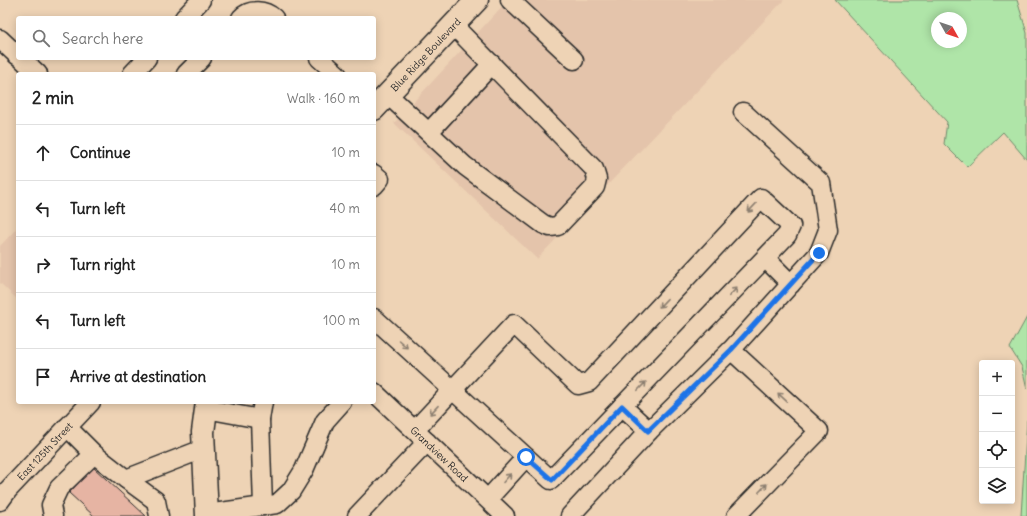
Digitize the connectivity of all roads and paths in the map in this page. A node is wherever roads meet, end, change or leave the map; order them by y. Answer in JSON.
{"nodes":[{"id":1,"x":201,"y":0,"type":"edge"},
{"id":2,"x":477,"y":0,"type":"edge"},
{"id":3,"x":510,"y":0,"type":"edge"},
{"id":4,"x":247,"y":10,"type":"edge"},
{"id":5,"x":186,"y":16,"type":"edge"},
{"id":6,"x":272,"y":16,"type":"edge"},
{"id":7,"x":453,"y":25,"type":"junction"},
{"id":8,"x":0,"y":39,"type":"edge"},
{"id":9,"x":16,"y":54,"type":"edge"},
{"id":10,"x":23,"y":60,"type":"edge"},
{"id":11,"x":145,"y":60,"type":"edge"},
{"id":12,"x":200,"y":60,"type":"edge"},
{"id":13,"x":321,"y":60,"type":"edge"},
{"id":14,"x":574,"y":60,"type":"dead end"},
{"id":15,"x":492,"y":64,"type":"junction"},
{"id":16,"x":36,"y":72,"type":"edge"},
{"id":17,"x":134,"y":72,"type":"edge"},
{"id":18,"x":188,"y":72,"type":"edge"},
{"id":19,"x":335,"y":72,"type":"edge"},
{"id":20,"x":378,"y":104,"type":"edge"},
{"id":21,"x":743,"y":112,"type":"dead end"},
{"id":22,"x":429,"y":132,"type":"junction"},
{"id":23,"x":376,"y":176,"type":"edge"},
{"id":24,"x":376,"y":184,"type":"edge"},
{"id":25,"x":765,"y":258,"type":"junction"},
{"id":26,"x":791,"y":284,"type":"junction"},
{"id":27,"x":376,"y":320,"type":"edge"},
{"id":28,"x":731,"y":350,"type":"junction"},
{"id":29,"x":453,"y":390,"type":"junction"},
{"id":30,"x":376,"y":394,"type":"edge"},
{"id":31,"x":89,"y":404,"type":"edge"},
{"id":32,"x":338,"y":404,"type":"edge"},
{"id":33,"x":207,"y":405,"type":"edge"},
{"id":34,"x":622,"y":406,"type":"junction"},
{"id":35,"x":262,"y":410,"type":"edge"},
{"id":36,"x":67,"y":427,"type":"junction"},
{"id":37,"x":648,"y":431,"type":"junction"},
{"id":38,"x":421,"y":436,"type":"junction"},
{"id":39,"x":203,"y":449,"type":"junction"},
{"id":40,"x":94,"y":454,"type":"junction"},
{"id":41,"x":526,"y":457,"type":"junction"},
{"id":42,"x":126,"y":479,"type":"junction"},
{"id":43,"x":488,"y":499,"type":"junction"},
{"id":44,"x":0,"y":501,"type":"edge"},
{"id":45,"x":263,"y":506,"type":"junction"},
{"id":46,"x":206,"y":515,"type":"edge"},
{"id":47,"x":53,"y":516,"type":"edge"},
{"id":48,"x":159,"y":516,"type":"edge"},
{"id":49,"x":357,"y":516,"type":"edge"},
{"id":50,"x":505,"y":516,"type":"edge"},
{"id":51,"x":570,"y":516,"type":"edge"},
{"id":52,"x":736,"y":516,"type":"edge"}],
"edges":[{"from":1,"to":5,"type":"street"},
{"from":2,"to":7,"type":"main road","name":"Blue Ridge Boulevard"},
{"from":3,"to":14,"type":"street"},
{"from":4,"to":6,"type":"street"},
{"from":7,"to":15,"type":"street"},
{"from":7,"to":20,"type":"main road","name":"Blue Ridge Boulevard"},
{"from":8,"to":9,"type":"street"},
{"from":10,"to":16,"type":"street"},
{"from":11,"to":17,"type":"street"},
{"from":12,"to":18,"type":"street"},
{"from":13,"to":19,"type":"street"},
{"from":15,"to":22,"type":"street"},
{"from":15,"to":22,"type":"street"},
{"from":20,"to":22,"type":"street"},
{"from":21,"to":26,"type":"street"},
{"from":23,"to":24,"type":"street"},
{"from":25,"to":26,"type":"street"},
{"from":25,"to":29,"type":"street","one_way":true},
{"from":34,"to":25,"type":"street","one_way":true},
{"from":26,"to":28,"type":"street"},
{"from":27,"to":29,"type":"street","one_way":true},
{"from":28,"to":37,"type":"street"},
{"from":52,"to":28,"type":"street","one_way":true},
{"from":29,"to":38,"type":"street","one_way":true},
{"from":29,"to":41,"type":"street"},
{"from":30,"to":38,"type":"street","name":"Grandview Road"},
{"from":31,"to":36,"type":"street","name":"East 125th Street"},
{"from":32,"to":45,"type":"street"},
{"from":33,"to":35,"type":"street"},
{"from":33,"to":39,"type":"main road"},
{"from":34,"to":37,"type":"street"},
{"from":34,"to":41,"type":"street"},
{"from":35,"to":45,"type":"street"},
{"from":36,"to":40,"type":"street"},
{"from":36,"to":44,"type":"street","name":"East 125th Street"},
{"from":37,"to":51,"type":"street"},
{"from":38,"to":43,"type":"street","name":"Grandview Road"},
{"from":38,"to":49,"type":"street"},
{"from":39,"to":42,"type":"street"},
{"from":39,"to":46,"type":"main road"},
{"from":40,"to":42,"type":"street"},
{"from":40,"to":47,"type":"street"},
{"from":43,"to":41,"type":"street","one_way":true},
{"from":42,"to":48,"type":"street"},
{"from":43,"to":50,"type":"street","name":"Grandview Road"},
{"from":45,"to":46,"type":"street"}]}
